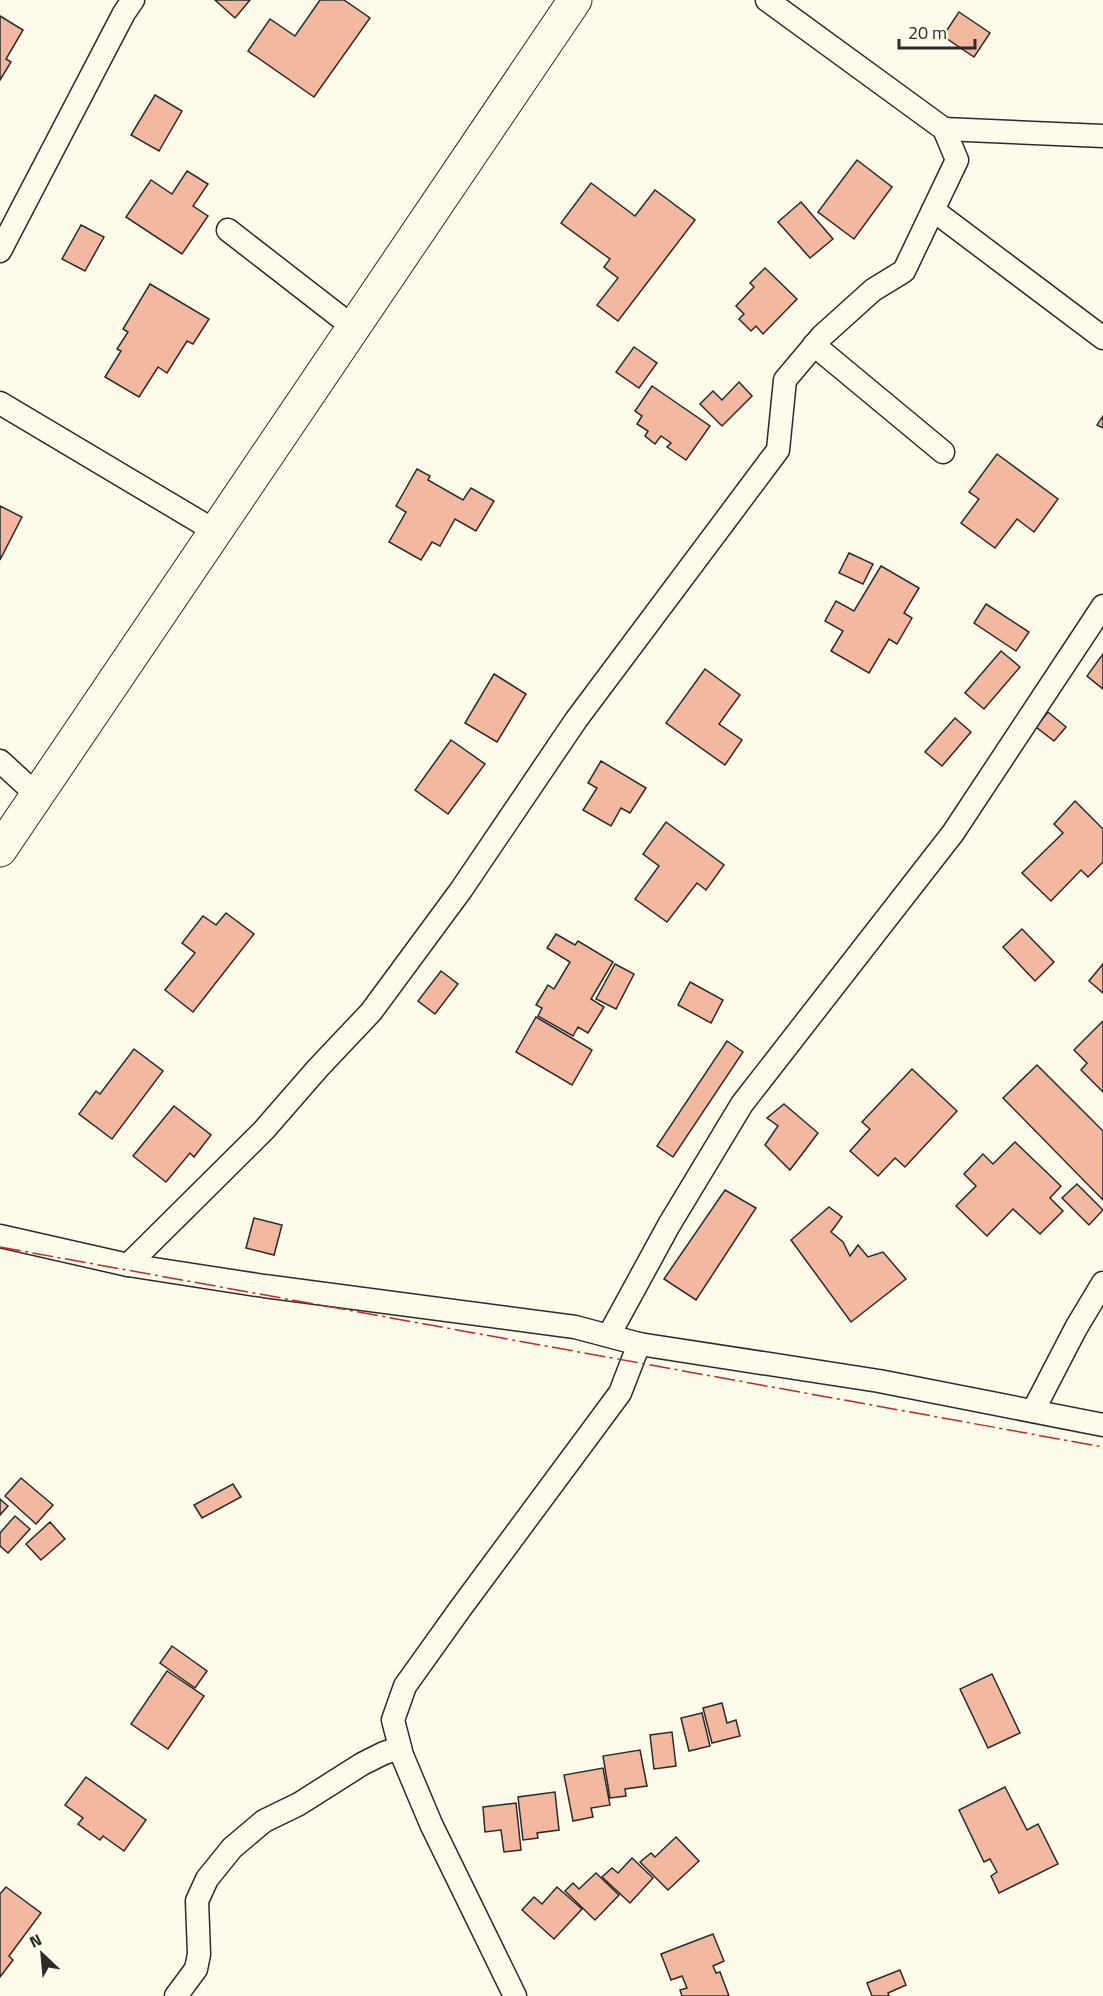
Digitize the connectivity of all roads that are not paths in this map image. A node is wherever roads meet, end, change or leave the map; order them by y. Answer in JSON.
{"nodes":[{"id":1,"x":133,"y":0,"type":"edge"},
{"id":2,"x":575,"y":0,"type":"edge"},
{"id":3,"x":767,"y":0,"type":"edge"},
{"id":4,"x":944,"y":129,"type":"junction"},
{"id":5,"x":1103,"y":136,"type":"edge"},
{"id":6,"x":933,"y":210,"type":"junction"},
{"id":7,"x":228,"y":230,"type":"dead end"},
{"id":8,"x":0,"y":251,"type":"edge"},
{"id":9,"x":353,"y":327,"type":"junction"},
{"id":10,"x":1103,"y":338,"type":"edge"},
{"id":11,"x":814,"y":345,"type":"junction"},
{"id":12,"x":0,"y":403,"type":"edge"},
{"id":13,"x":943,"y":452,"type":"dead end"},
{"id":14,"x":216,"y":531,"type":"junction"},
{"id":15,"x":1103,"y":606,"type":"edge"},
{"id":16,"x":0,"y":761,"type":"edge"},
{"id":17,"x":37,"y":795,"type":"junction"},
{"id":18,"x":0,"y":850,"type":"edge"},
{"id":19,"x":0,"y":1236,"type":"edge"},
{"id":20,"x":128,"y":1265,"type":"junction"},
{"id":21,"x":1103,"y":1283,"type":"edge"},
{"id":22,"x":609,"y":1335,"type":"junction"},
{"id":23,"x":639,"y":1344,"type":"junction"},
{"id":24,"x":1033,"y":1410,"type":"junction"},
{"id":25,"x":1103,"y":1425,"type":"edge"},
{"id":26,"x":400,"y":1749,"type":"junction"},
{"id":27,"x":176,"y":1996,"type":"edge"},
{"id":28,"x":515,"y":1996,"type":"edge"}],
"edges":[{"from":1,"to":8,"type":"street"},
{"from":2,"to":9,"type":"street"},
{"from":3,"to":4,"type":"street"},
{"from":4,"to":5,"type":"street"},
{"from":4,"to":6,"type":"street"},
{"from":6,"to":10,"type":"street"},
{"from":6,"to":11,"type":"street"},
{"from":7,"to":9,"type":"street"},
{"from":9,"to":14,"type":"street"},
{"from":11,"to":13,"type":"street"},
{"from":11,"to":20,"type":"street"},
{"from":12,"to":14,"type":"street"},
{"from":14,"to":17,"type":"street"},
{"from":15,"to":22,"type":"street"},
{"from":16,"to":17,"type":"street"},
{"from":17,"to":18,"type":"street"},
{"from":19,"to":20,"type":"street"},
{"from":20,"to":22,"type":"street"},
{"from":21,"to":24,"type":"street"},
{"from":22,"to":23,"type":"street"},
{"from":23,"to":24,"type":"street"},
{"from":23,"to":26,"type":"street"},
{"from":24,"to":25,"type":"street"},
{"from":26,"to":27,"type":"street"},
{"from":26,"to":28,"type":"street"}]}
